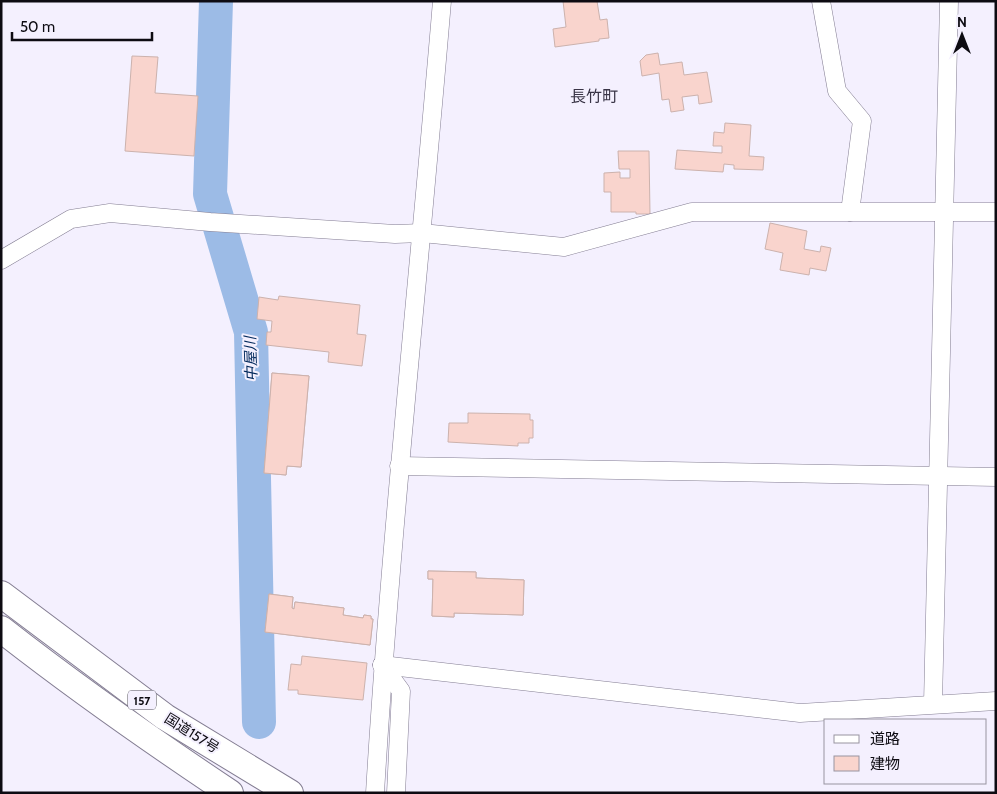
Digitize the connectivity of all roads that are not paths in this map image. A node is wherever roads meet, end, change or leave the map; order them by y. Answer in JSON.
{"nodes":[{"id":1,"x":442,"y":1,"type":"edge"},
{"id":2,"x":821,"y":1,"type":"edge"},
{"id":3,"x":948,"y":1,"type":"edge"},
{"id":4,"x":850,"y":212,"type":"junction"},
{"id":5,"x":944,"y":212,"type":"junction"},
{"id":6,"x":996,"y":212,"type":"edge"},
{"id":7,"x":422,"y":233,"type":"junction"},
{"id":8,"x":1,"y":260,"type":"edge"},
{"id":9,"x":399,"y":466,"type":"junction"},
{"id":10,"x":939,"y":476,"type":"junction"},
{"id":11,"x":996,"y":477,"type":"edge"},
{"id":12,"x":1,"y":594,"type":"edge"},
{"id":13,"x":1,"y":629,"type":"edge"},
{"id":14,"x":382,"y":665,"type":"junction"},
{"id":15,"x":996,"y":700,"type":"edge"},
{"id":16,"x":933,"y":704,"type":"junction"},
{"id":17,"x":230,"y":793,"type":"edge"},
{"id":18,"x":290,"y":793,"type":"edge"},
{"id":19,"x":374,"y":793,"type":"edge"},
{"id":20,"x":396,"y":793,"type":"edge"}],
"edges":[{"from":1,"to":7,"type":"street"},
{"from":2,"to":4,"type":"street"},
{"from":3,"to":5,"type":"street"},
{"from":4,"to":5,"type":"street"},
{"from":4,"to":7,"type":"street"},
{"from":5,"to":6,"type":"street"},
{"from":5,"to":10,"type":"street"},
{"from":7,"to":8,"type":"street"},
{"from":7,"to":9,"type":"street"},
{"from":9,"to":10,"type":"street"},
{"from":9,"to":14,"type":"street"},
{"from":10,"to":11,"type":"street"},
{"from":10,"to":16,"type":"street"},
{"from":12,"to":18,"type":"highway","name":"国道157号","number":"157"},
{"from":13,"to":17,"type":"highway","name":"国道157号","number":"157"},
{"from":14,"to":16,"type":"street"},
{"from":14,"to":19,"type":"street"},
{"from":14,"to":20,"type":"street"},
{"from":15,"to":16,"type":"street"}]}
